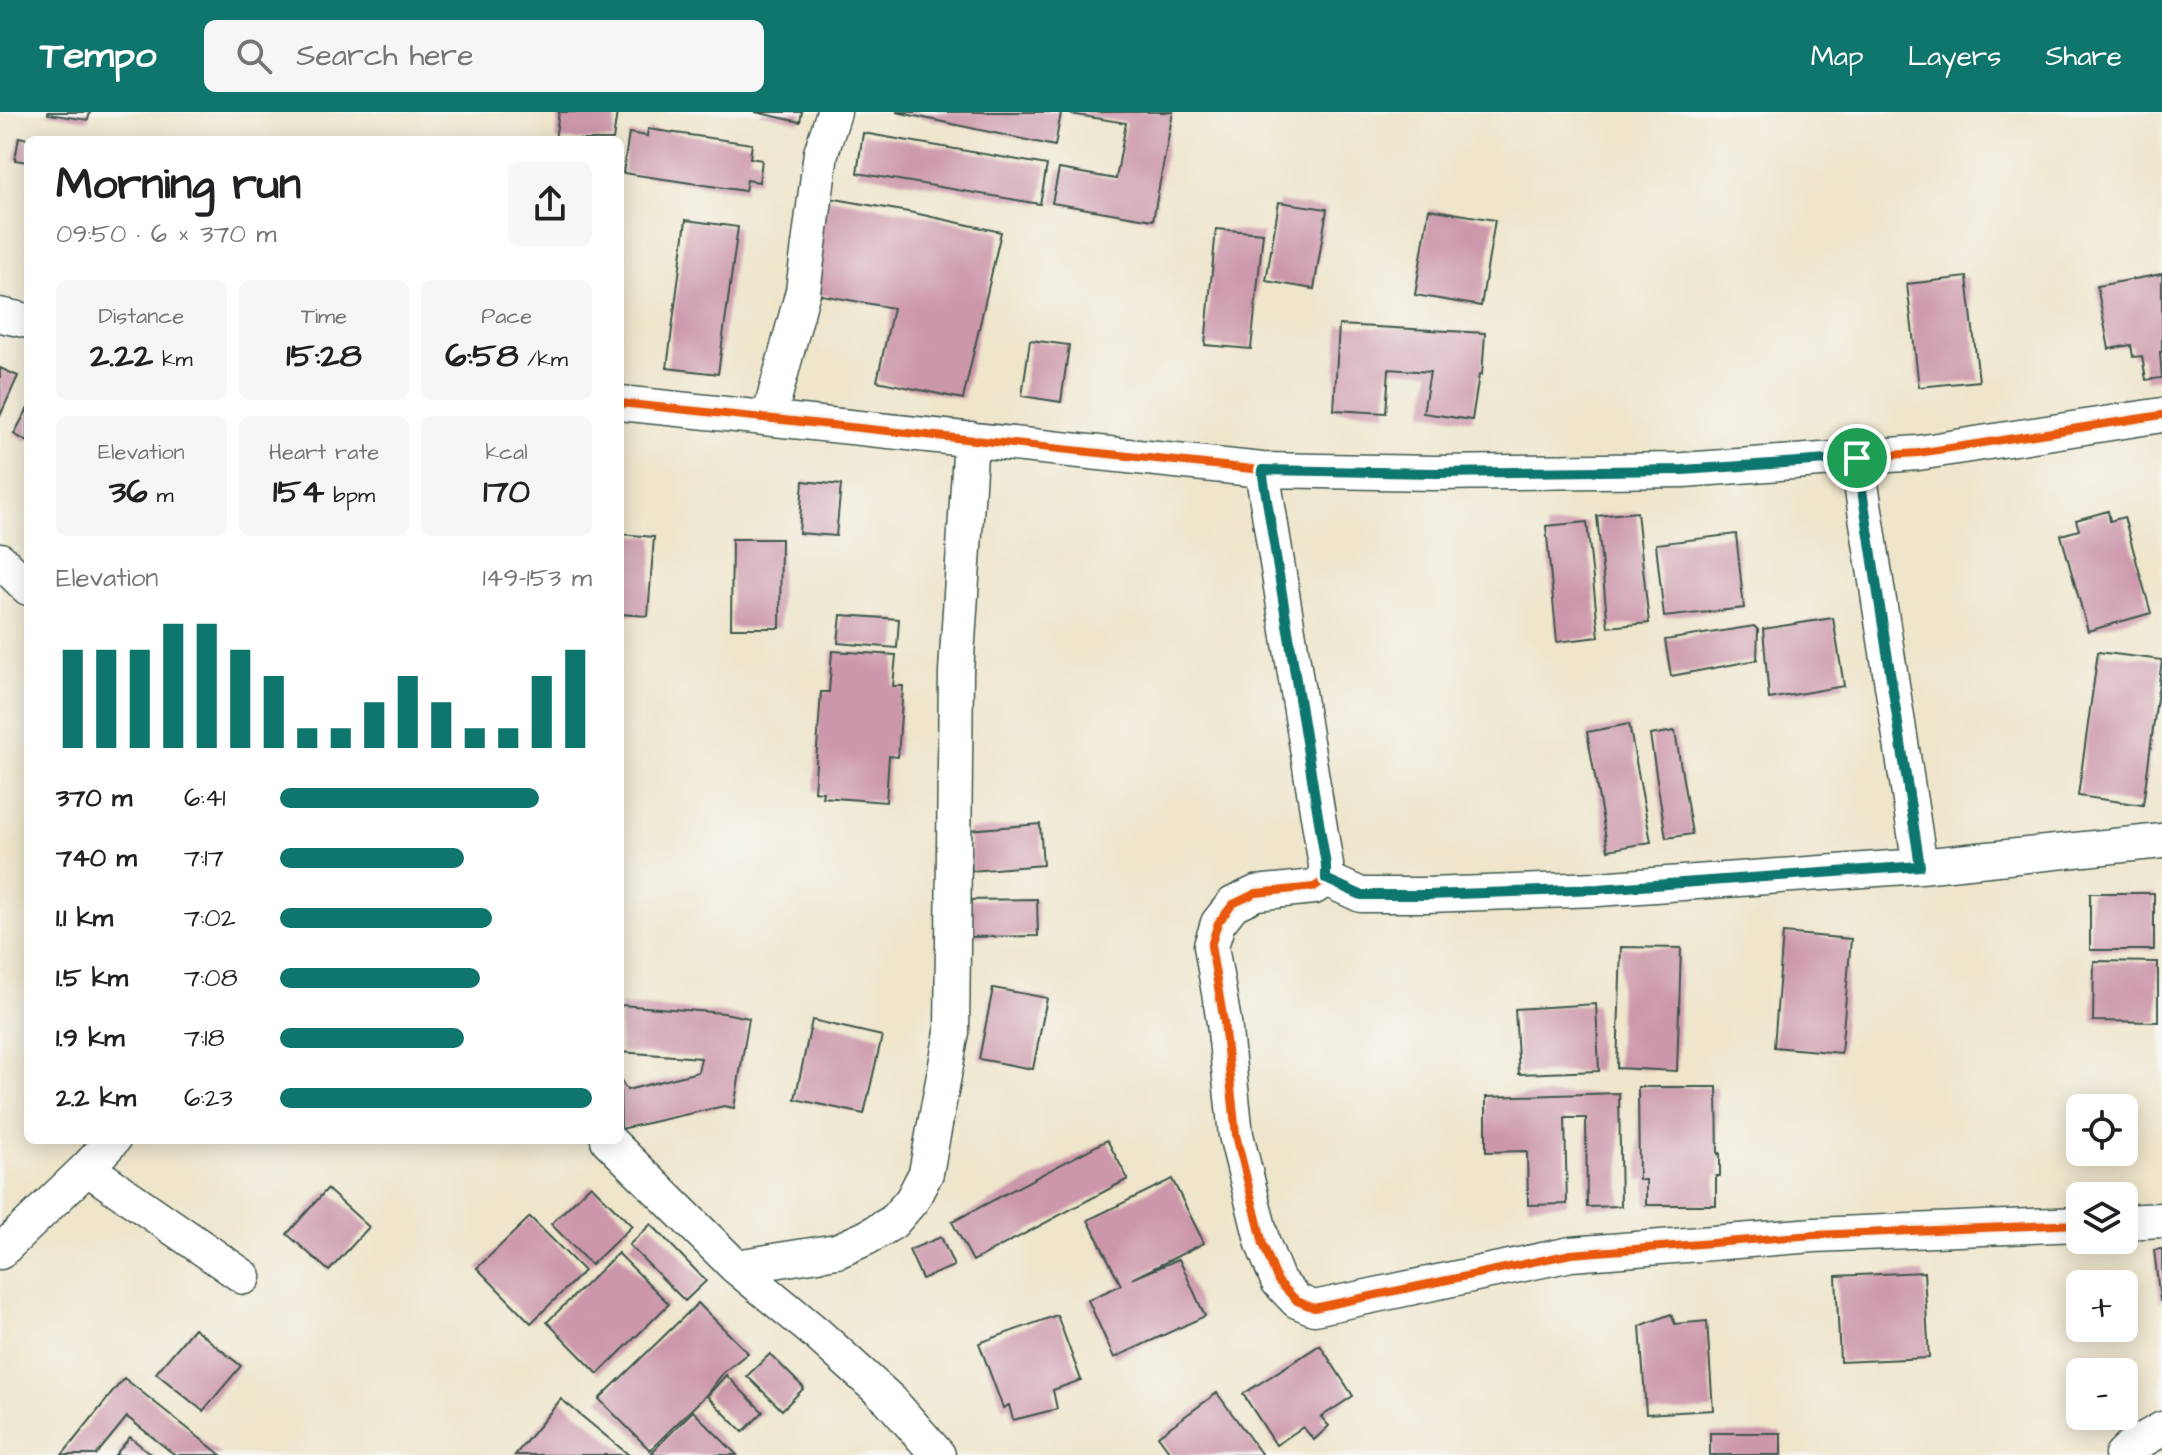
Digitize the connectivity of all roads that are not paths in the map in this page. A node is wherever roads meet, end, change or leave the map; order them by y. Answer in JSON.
{"nodes":[{"id":1,"x":834,"y":112,"type":"edge"},
{"id":2,"x":0,"y":315,"type":"edge"},
{"id":3,"x":24,"y":320,"type":"edge"},
{"id":4,"x":624,"y":403,"type":"edge"},
{"id":5,"x":2162,"y":415,"type":"edge"},
{"id":6,"x":769,"y":418,"type":"junction"},
{"id":7,"x":971,"y":439,"type":"junction"},
{"id":8,"x":1857,"y":458,"type":"junction"},
{"id":9,"x":1262,"y":470,"type":"junction"},
{"id":10,"x":0,"y":560,"type":"edge"},
{"id":11,"x":24,"y":584,"type":"edge"},
{"id":12,"x":2162,"y":841,"type":"edge"},
{"id":13,"x":1920,"y":866,"type":"junction"},
{"id":14,"x":1326,"y":879,"type":"junction"},
{"id":15,"x":109,"y":1144,"type":"edge"},
{"id":16,"x":612,"y":1144,"type":"edge"},
{"id":17,"x":87,"y":1168,"type":"junction"},
{"id":18,"x":2162,"y":1220,"type":"edge"},
{"id":19,"x":2138,"y":1221,"type":"edge"},
{"id":20,"x":2066,"y":1225,"type":"edge"},
{"id":21,"x":0,"y":1252,"type":"edge"},
{"id":22,"x":736,"y":1267,"type":"junction"},
{"id":23,"x":244,"y":1277,"type":"dead end"},
{"id":24,"x":2162,"y":1429,"type":"edge"},
{"id":25,"x":938,"y":1455,"type":"edge"},
{"id":26,"x":2122,"y":1455,"type":"edge"}],
"edges":[{"from":1,"to":6,"type":"street"},
{"from":2,"to":3,"type":"street"},
{"from":4,"to":6,"type":"street"},
{"from":5,"to":8,"type":"street"},
{"from":6,"to":7,"type":"street"},
{"from":7,"to":9,"type":"street"},
{"from":7,"to":22,"type":"street"},
{"from":8,"to":9,"type":"street"},
{"from":8,"to":13,"type":"street"},
{"from":9,"to":14,"type":"street"},
{"from":10,"to":11,"type":"street"},
{"from":12,"to":13,"type":"street"},
{"from":13,"to":14,"type":"street"},
{"from":14,"to":20,"type":"street"},
{"from":15,"to":17,"type":"street"},
{"from":16,"to":22,"type":"street"},
{"from":17,"to":21,"type":"street"},
{"from":17,"to":23,"type":"street"},
{"from":18,"to":19,"type":"street"},
{"from":22,"to":25,"type":"street"},
{"from":24,"to":26,"type":"street"}]}
